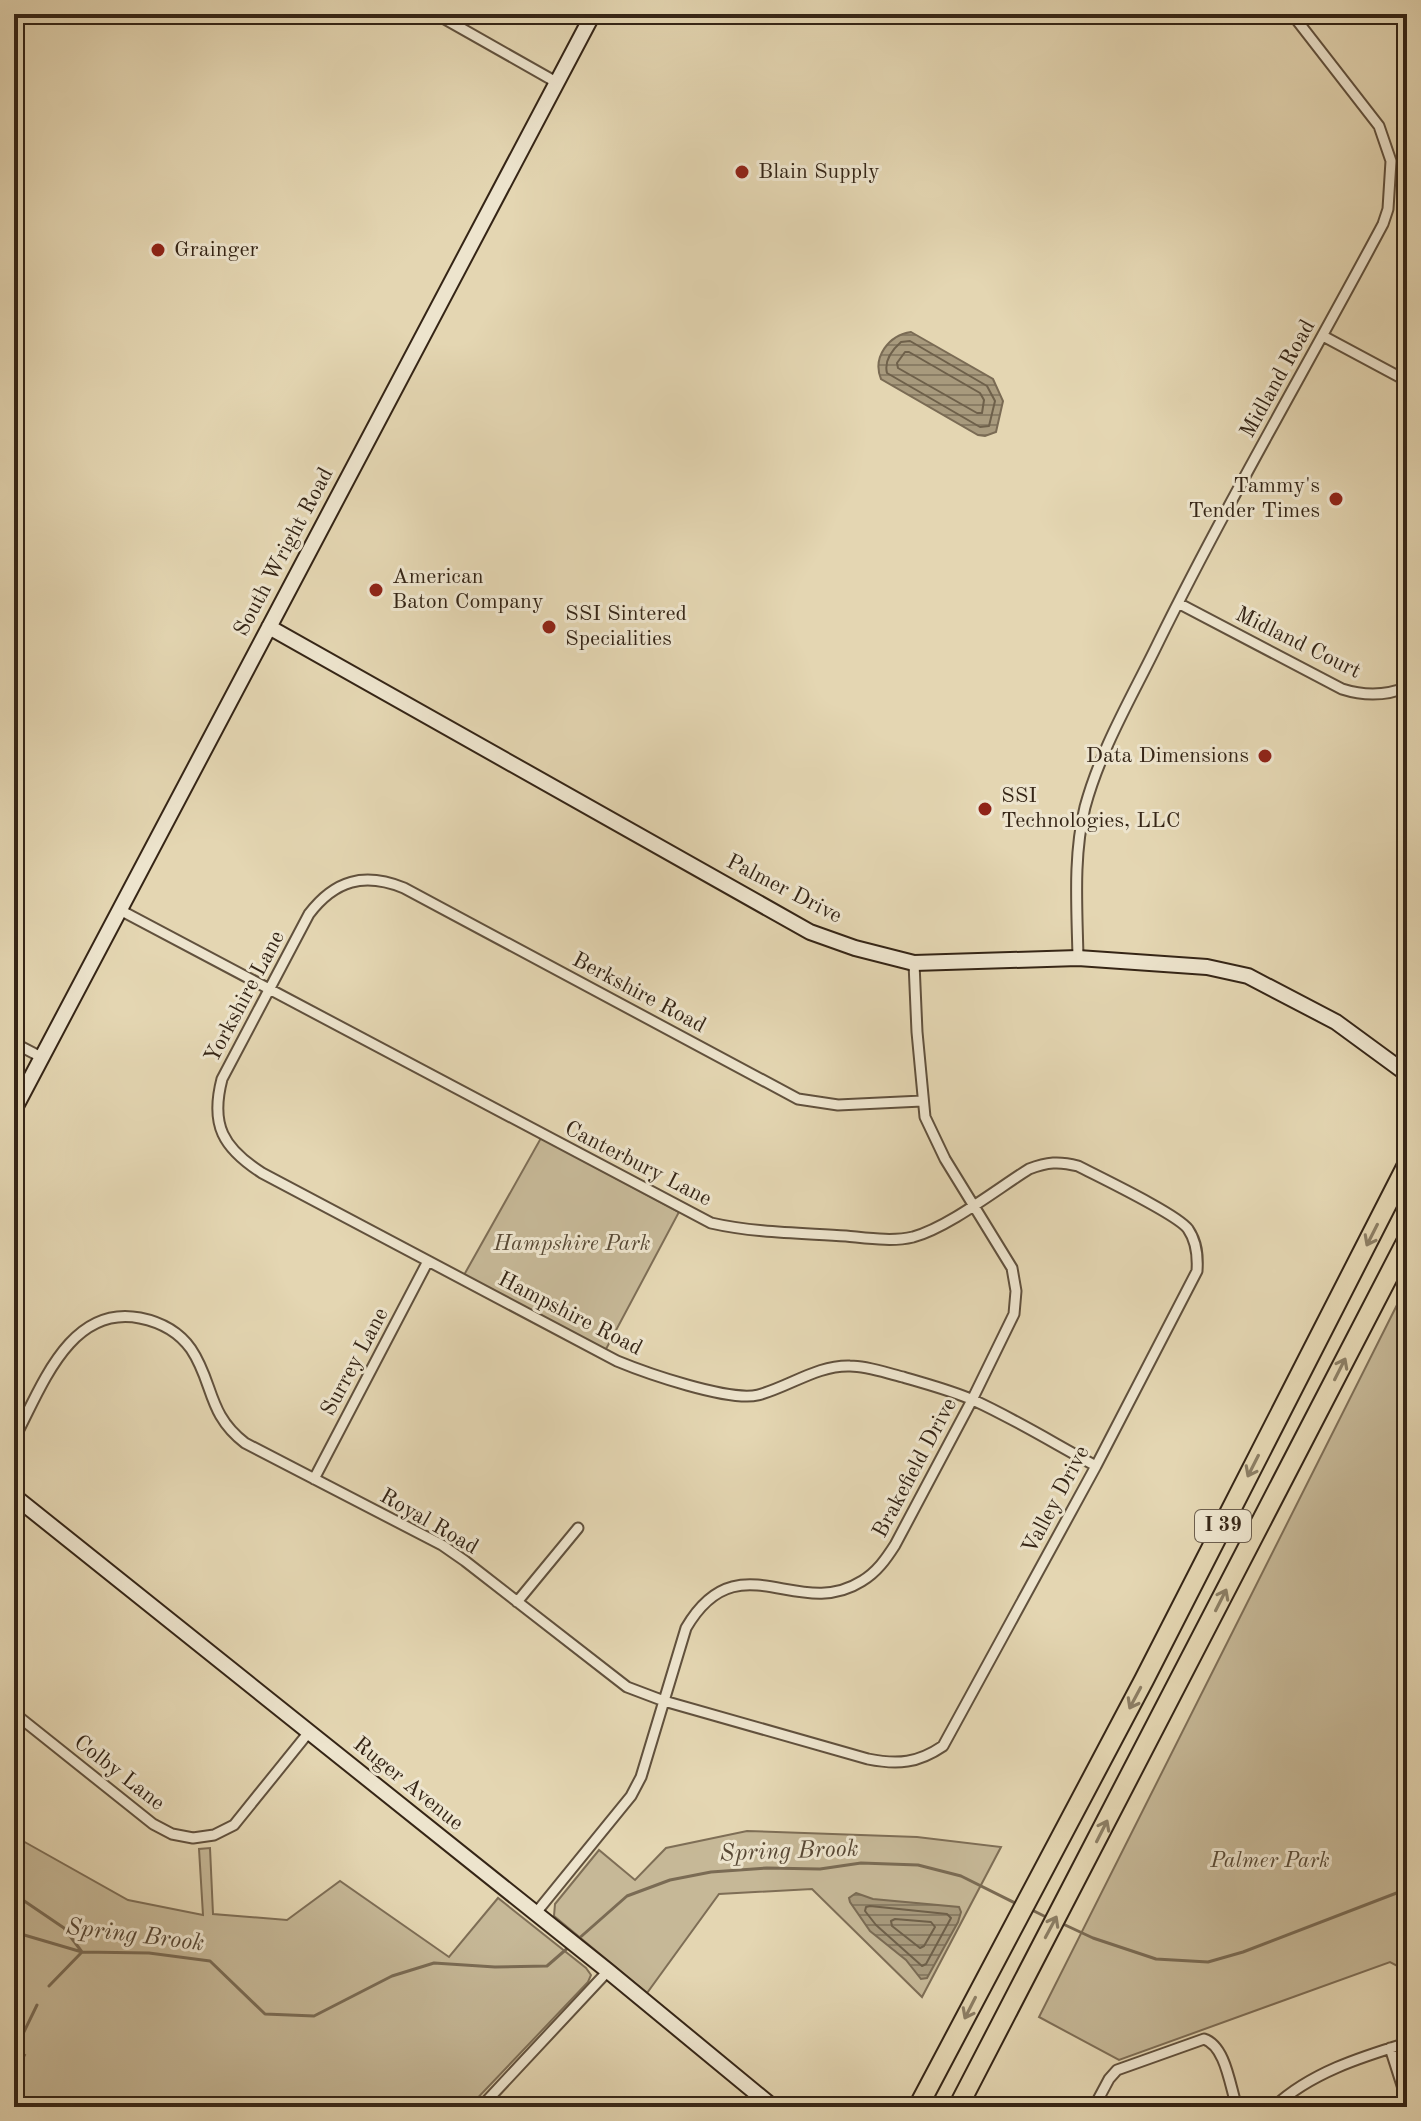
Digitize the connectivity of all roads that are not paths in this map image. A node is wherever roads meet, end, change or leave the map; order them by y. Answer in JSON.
{"nodes":[{"id":1,"x":436,"y":14,"type":"edge"},
{"id":2,"x":593,"y":14,"type":"edge"},
{"id":3,"x":1292,"y":14,"type":"edge"},
{"id":4,"x":556,"y":82,"type":"junction"},
{"id":5,"x":1323,"y":336,"type":"junction"},
{"id":6,"x":1407,"y":381,"type":"edge"},
{"id":7,"x":1178,"y":603,"type":"junction"},
{"id":8,"x":269,"y":627,"type":"junction"},
{"id":9,"x":1407,"y":687,"type":"edge"},
{"id":10,"x":347,"y":882,"type":"joint"},
{"id":11,"x":120,"y":910,"type":"junction"},
{"id":12,"x":1078,"y":958,"type":"junction"},
{"id":13,"x":914,"y":963,"type":"junction"},
{"id":14,"x":270,"y":990,"type":"junction"},
{"id":15,"x":14,"y":1043,"type":"edge"},
{"id":16,"x":43,"y":1058,"type":"junction"},
{"id":17,"x":1407,"y":1074,"type":"edge"},
{"id":18,"x":922,"y":1101,"type":"junction"},
{"id":19,"x":14,"y":1110,"type":"edge"},
{"id":20,"x":229,"y":1147,"type":"joint"},
{"id":21,"x":1407,"y":1165,"type":"edge"},
{"id":22,"x":973,"y":1205,"type":"junction"},
{"id":23,"x":1407,"y":1240,"type":"edge"},
{"id":24,"x":1195,"y":1243,"type":"joint"},
{"id":25,"x":428,"y":1261,"type":"junction"},
{"id":26,"x":972,"y":1400,"type":"junction"},
{"id":27,"x":14,"y":1439,"type":"edge"},
{"id":28,"x":1096,"y":1466,"type":"junction"},
{"id":29,"x":314,"y":1479,"type":"junction"},
{"id":30,"x":14,"y":1496,"type":"edge"},
{"id":31,"x":578,"y":1528,"type":"dead end"},
{"id":32,"x":517,"y":1602,"type":"junction"},
{"id":33,"x":664,"y":1701,"type":"junction"},
{"id":34,"x":14,"y":1713,"type":"edge"},
{"id":35,"x":309,"y":1732,"type":"junction"},
{"id":36,"x":920,"y":1759,"type":"joint"},
{"id":37,"x":535,"y":1914,"type":"junction"},
{"id":38,"x":608,"y":1971,"type":"junction"},
{"id":39,"x":1407,"y":2043,"type":"edge"},
{"id":40,"x":1390,"y":2048,"type":"junction"},
{"id":41,"x":1407,"y":2101,"type":"edge"},
{"id":42,"x":481,"y":2107,"type":"edge"},
{"id":43,"x":773,"y":2107,"type":"edge"},
{"id":44,"x":918,"y":2107,"type":"edge"},
{"id":45,"x":958,"y":2107,"type":"edge"},
{"id":46,"x":1094,"y":2107,"type":"edge"},
{"id":47,"x":1237,"y":2107,"type":"edge"},
{"id":48,"x":1274,"y":2107,"type":"edge"}],
"edges":[{"from":1,"to":4,"type":"street"},
{"from":2,"to":4,"type":"street","name":"South Wright Road"},
{"from":3,"to":5,"type":"street","name":"Midland Road"},
{"from":4,"to":8,"type":"street","name":"South Wright Road"},
{"from":5,"to":6,"type":"street"},
{"from":5,"to":7,"type":"street","name":"Midland Road"},
{"from":7,"to":9,"type":"street","name":"Midland Court"},
{"from":7,"to":12,"type":"street","name":"Midland Road"},
{"from":8,"to":11,"type":"street","name":"South Wright Road"},
{"from":8,"to":13,"type":"street","name":"Palmer Drive"},
{"from":10,"to":14,"type":"street","name":"Yorkshire Lane"},
{"from":10,"to":18,"type":"street","name":"Berkshire Road"},
{"from":11,"to":14,"type":"street","name":"Canterbury Lane"},
{"from":11,"to":16,"type":"street","name":"South Wright Road"},
{"from":12,"to":13,"type":"street","name":"Palmer Drive"},
{"from":12,"to":17,"type":"street","name":"Palmer Drive"},
{"from":13,"to":18,"type":"street","name":"Brakefield Drive"},
{"from":14,"to":20,"type":"street","name":"Yorkshire Lane"},
{"from":14,"to":22,"type":"street","name":"Canterbury Lane"},
{"from":15,"to":16,"type":"street"},
{"from":16,"to":19,"type":"street","name":"South Wright Road"},
{"from":18,"to":22,"type":"street","name":"Brakefield Drive"},
{"from":20,"to":25,"type":"street","name":"Hampshire Road"},
{"from":21,"to":44,"type":"highway","number":"I 39","one_way":true},
{"from":22,"to":24,"type":"street","name":"Canterbury Lane"},
{"from":22,"to":26,"type":"street","name":"Brakefield Drive"},
{"from":45,"to":23,"type":"highway","number":"I 39","one_way":true},
{"from":24,"to":28,"type":"street","name":"Valley Drive"},
{"from":25,"to":26,"type":"street","name":"Hampshire Road"},
{"from":25,"to":29,"type":"street","name":"Surrey Lane"},
{"from":26,"to":28,"type":"street","name":"Hampshire Road"},
{"from":26,"to":33,"type":"street","name":"Brakefield Drive"},
{"from":27,"to":29,"type":"street","name":"Royal Road"},
{"from":28,"to":36,"type":"street","name":"Valley Drive"},
{"from":29,"to":32,"type":"street","name":"Royal Road"},
{"from":30,"to":35,"type":"street","name":"Ruger Avenue"},
{"from":31,"to":32,"type":"street"},
{"from":32,"to":33,"type":"street","name":"Royal Road"},
{"from":33,"to":36,"type":"street","name":"Royal Road"},
{"from":33,"to":37,"type":"street","name":"Brakefield Drive"},
{"from":34,"to":35,"type":"street","name":"Colby Lane"},
{"from":35,"to":37,"type":"street","name":"Ruger Avenue"},
{"from":37,"to":38,"type":"street","name":"Ruger Avenue"},
{"from":38,"to":42,"type":"street"},
{"from":38,"to":43,"type":"street","name":"Ruger Avenue"},
{"from":39,"to":40,"type":"street"},
{"from":40,"to":41,"type":"street"},
{"from":40,"to":48,"type":"street"},
{"from":46,"to":47,"type":"street"}]}
